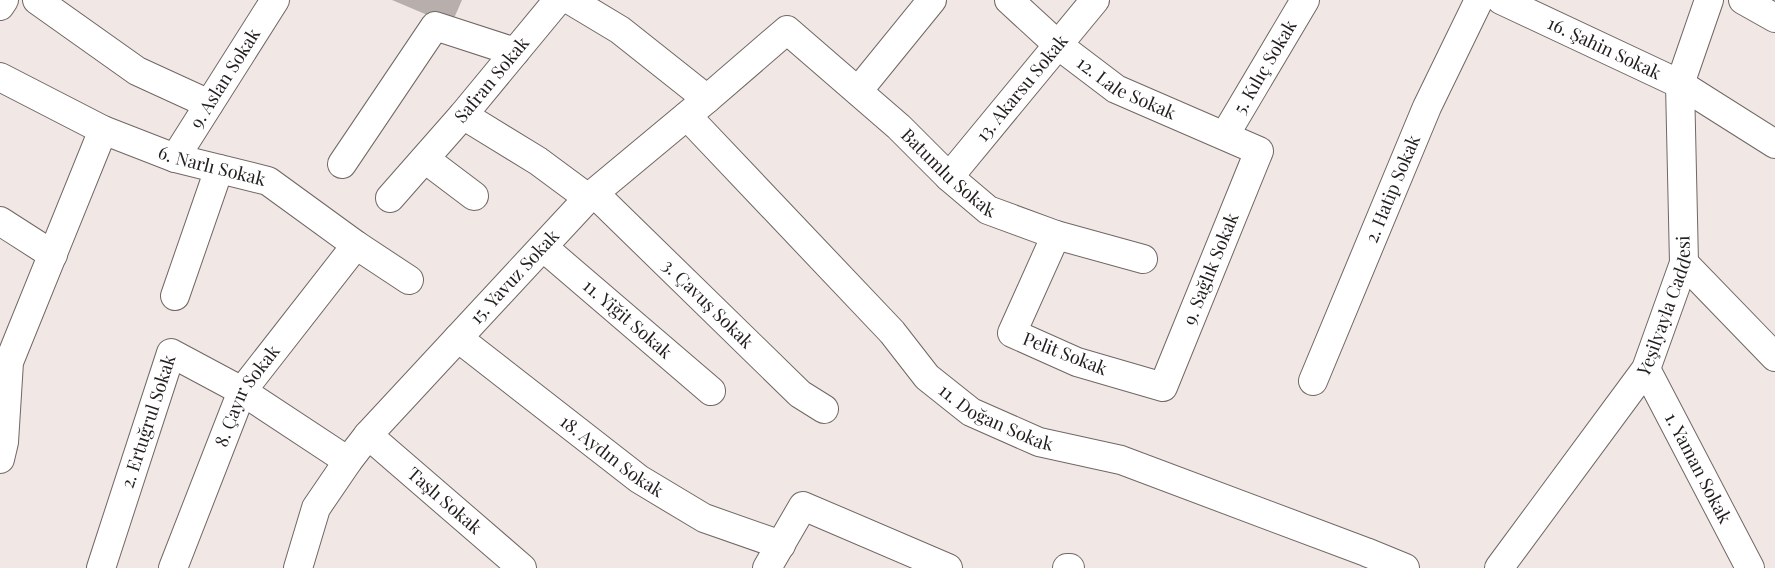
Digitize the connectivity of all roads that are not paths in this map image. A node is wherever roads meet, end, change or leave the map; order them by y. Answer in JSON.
{"nodes":[{"id":1,"x":4,"y":0,"type":"edge"},
{"id":2,"x":37,"y":0,"type":"edge"},
{"id":3,"x":275,"y":0,"type":"edge"},
{"id":4,"x":558,"y":0,"type":"edge"},
{"id":5,"x":570,"y":0,"type":"edge"},
{"id":6,"x":932,"y":0,"type":"edge"},
{"id":7,"x":1009,"y":0,"type":"edge"},
{"id":8,"x":1095,"y":0,"type":"edge"},
{"id":9,"x":1304,"y":0,"type":"edge"},
{"id":10,"x":1479,"y":0,"type":"edge"},
{"id":11,"x":1501,"y":0,"type":"edge"},
{"id":12,"x":1709,"y":0,"type":"edge"},
{"id":13,"x":1744,"y":0,"type":"edge"},
{"id":14,"x":0,"y":6,"type":"edge"},
{"id":15,"x":1775,"y":18,"type":"edge"},
{"id":16,"x":786,"y":30,"type":"joint"},
{"id":17,"x":1058,"y":45,"type":"junction"},
{"id":18,"x":515,"y":52,"type":"junction"},
{"id":19,"x":0,"y":77,"type":"edge"},
{"id":20,"x":1680,"y":84,"type":"junction"},
{"id":21,"x":858,"y":91,"type":"junction"},
{"id":22,"x":209,"y":104,"type":"junction"},
{"id":23,"x":697,"y":108,"type":"junction"},
{"id":24,"x":463,"y":115,"type":"junction"},
{"id":25,"x":103,"y":130,"type":"junction"},
{"id":26,"x":1225,"y":135,"type":"junction"},
{"id":27,"x":1775,"y":144,"type":"edge"},
{"id":28,"x":1259,"y":151,"type":"joint"},
{"id":29,"x":175,"y":158,"type":"junction"},
{"id":30,"x":425,"y":159,"type":"junction"},
{"id":31,"x":342,"y":164,"type":"dead end"},
{"id":32,"x":219,"y":169,"type":"junction"},
{"id":33,"x":950,"y":177,"type":"junction"},
{"id":34,"x":474,"y":196,"type":"dead end"},
{"id":35,"x":591,"y":196,"type":"junction"},
{"id":36,"x":390,"y":198,"type":"dead end"},
{"id":37,"x":0,"y":221,"type":"edge"},
{"id":38,"x":1056,"y":236,"type":"junction"},
{"id":39,"x":356,"y":245,"type":"junction"},
{"id":40,"x":543,"y":247,"type":"junction"},
{"id":41,"x":53,"y":255,"type":"junction"},
{"id":42,"x":1143,"y":259,"type":"dead end"},
{"id":43,"x":1684,"y":263,"type":"junction"},
{"id":44,"x":409,"y":280,"type":"dead end"},
{"id":45,"x":175,"y":296,"type":"dead end"},
{"id":46,"x":458,"y":338,"type":"junction"},
{"id":47,"x":1775,"y":357,"type":"edge"},
{"id":48,"x":5,"y":360,"type":"edge"},
{"id":49,"x":1646,"y":369,"type":"junction"},
{"id":50,"x":1313,"y":381,"type":"dead end"},
{"id":51,"x":1163,"y":387,"type":"joint"},
{"id":52,"x":242,"y":391,"type":"junction"},
{"id":53,"x":711,"y":392,"type":"dead end"},
{"id":54,"x":824,"y":409,"type":"dead end"},
{"id":55,"x":368,"y":435,"type":"junction"},
{"id":56,"x":0,"y":459,"type":"edge"},
{"id":57,"x":348,"y":461,"type":"junction"},
{"id":58,"x":781,"y":545,"type":"junction"},
{"id":59,"x":101,"y":568,"type":"edge"},
{"id":60,"x":172,"y":568,"type":"edge"},
{"id":61,"x":298,"y":568,"type":"edge"},
{"id":62,"x":522,"y":568,"type":"edge"},
{"id":63,"x":768,"y":568,"type":"edge"},
{"id":64,"x":948,"y":568,"type":"edge"},
{"id":65,"x":1405,"y":568,"type":"edge"},
{"id":66,"x":1499,"y":568,"type":"edge"},
{"id":67,"x":1750,"y":568,"type":"edge"}],
"edges":[{"from":1,"to":14,"type":"street"},
{"from":2,"to":22,"type":"street"},
{"from":3,"to":22,"type":"street","name":"9. Aslan Sokak"},
{"from":4,"to":18,"type":"street","name":"Safran Sokak"},
{"from":5,"to":23,"type":"street","name":"11. Doğan Sokak"},
{"from":6,"to":21,"type":"street"},
{"from":7,"to":17,"type":"street","name":"12. Lale Sokak"},
{"from":8,"to":17,"type":"street","name":"13. Akarsu Sokak"},
{"from":9,"to":26,"type":"street","name":"5. Kılıç Sokak"},
{"from":10,"to":50,"type":"street","name":"2. Hatip Sokak"},
{"from":11,"to":20,"type":"street","name":"16. Şahin Sokak"},
{"from":12,"to":20,"type":"street","name":"Yeşilyayla Caddesi"},
{"from":13,"to":15,"type":"street"},
{"from":16,"to":21,"type":"street","name":"Batumlu Sokak"},
{"from":16,"to":23,"type":"street","name":"15. Yavuz Sokak"},
{"from":17,"to":26,"type":"street","name":"12. Lale Sokak"},
{"from":17,"to":33,"type":"street","name":"13. Akarsu Sokak"},
{"from":18,"to":24,"type":"street","name":"Safran Sokak"},
{"from":18,"to":31,"type":"street"},
{"from":19,"to":25,"type":"street","name":"6. Narlı Sokak"},
{"from":20,"to":27,"type":"street","name":"16. Şahin Sokak"},
{"from":20,"to":43,"type":"street","name":"Yeşilyayla Caddesi"},
{"from":21,"to":33,"type":"street","name":"Batumlu Sokak"},
{"from":22,"to":29,"type":"street","name":"9. Aslan Sokak"},
{"from":23,"to":35,"type":"street","name":"15. Yavuz Sokak"},
{"from":23,"to":65,"type":"street","name":"11. Doğan Sokak"},
{"from":24,"to":30,"type":"street","name":"Safran Sokak"},
{"from":24,"to":35,"type":"street","name":"3. Çavuş Sokak"},
{"from":25,"to":29,"type":"street","name":"6. Narlı Sokak"},
{"from":25,"to":41,"type":"street"},
{"from":26,"to":28,"type":"street","name":"12. Lale Sokak"},
{"from":28,"to":51,"type":"street","name":"9. Sağlık Sokak"},
{"from":29,"to":32,"type":"street","name":"6. Narlı Sokak"},
{"from":30,"to":34,"type":"street"},
{"from":30,"to":36,"type":"street","name":"Safran Sokak"},
{"from":32,"to":39,"type":"street","name":"6. Narlı Sokak"},
{"from":32,"to":45,"type":"street"},
{"from":33,"to":38,"type":"street","name":"Batumlu Sokak"},
{"from":35,"to":40,"type":"street","name":"15. Yavuz Sokak"},
{"from":35,"to":54,"type":"street","name":"3. Çavuş Sokak"},
{"from":37,"to":41,"type":"street"},
{"from":38,"to":42,"type":"street","name":"Batumlu Sokak"},
{"from":38,"to":51,"type":"street","name":"Pelit Sokak"},
{"from":39,"to":44,"type":"street","name":"6. Narlı Sokak"},
{"from":39,"to":52,"type":"street","name":"8. Çayır Sokak"},
{"from":40,"to":46,"type":"street","name":"15. Yavuz Sokak"},
{"from":40,"to":53,"type":"street","name":"11. Yiğit Sokak"},
{"from":41,"to":48,"type":"street"},
{"from":43,"to":47,"type":"street"},
{"from":43,"to":49,"type":"street","name":"Yeşilyayla Caddesi"},
{"from":46,"to":55,"type":"street","name":"15. Yavuz Sokak"},
{"from":46,"to":58,"type":"street","name":"18. Aydın Sokak"},
{"from":48,"to":56,"type":"street"},
{"from":49,"to":66,"type":"street","name":"Yeşilyayla Caddesi"},
{"from":49,"to":67,"type":"street","name":"1. Yaman Sokak"},
{"from":52,"to":57,"type":"street"},
{"from":52,"to":59,"type":"street","name":"2. Ertuğrul Sokak"},
{"from":52,"to":60,"type":"street","name":"8. Çayır Sokak"},
{"from":55,"to":57,"type":"street","name":"15. Yavuz Sokak"},
{"from":55,"to":62,"type":"street","name":"Taşlı Sokak"},
{"from":57,"to":61,"type":"street","name":"15. Yavuz Sokak"},
{"from":58,"to":63,"type":"street"},
{"from":58,"to":64,"type":"street"}]}
